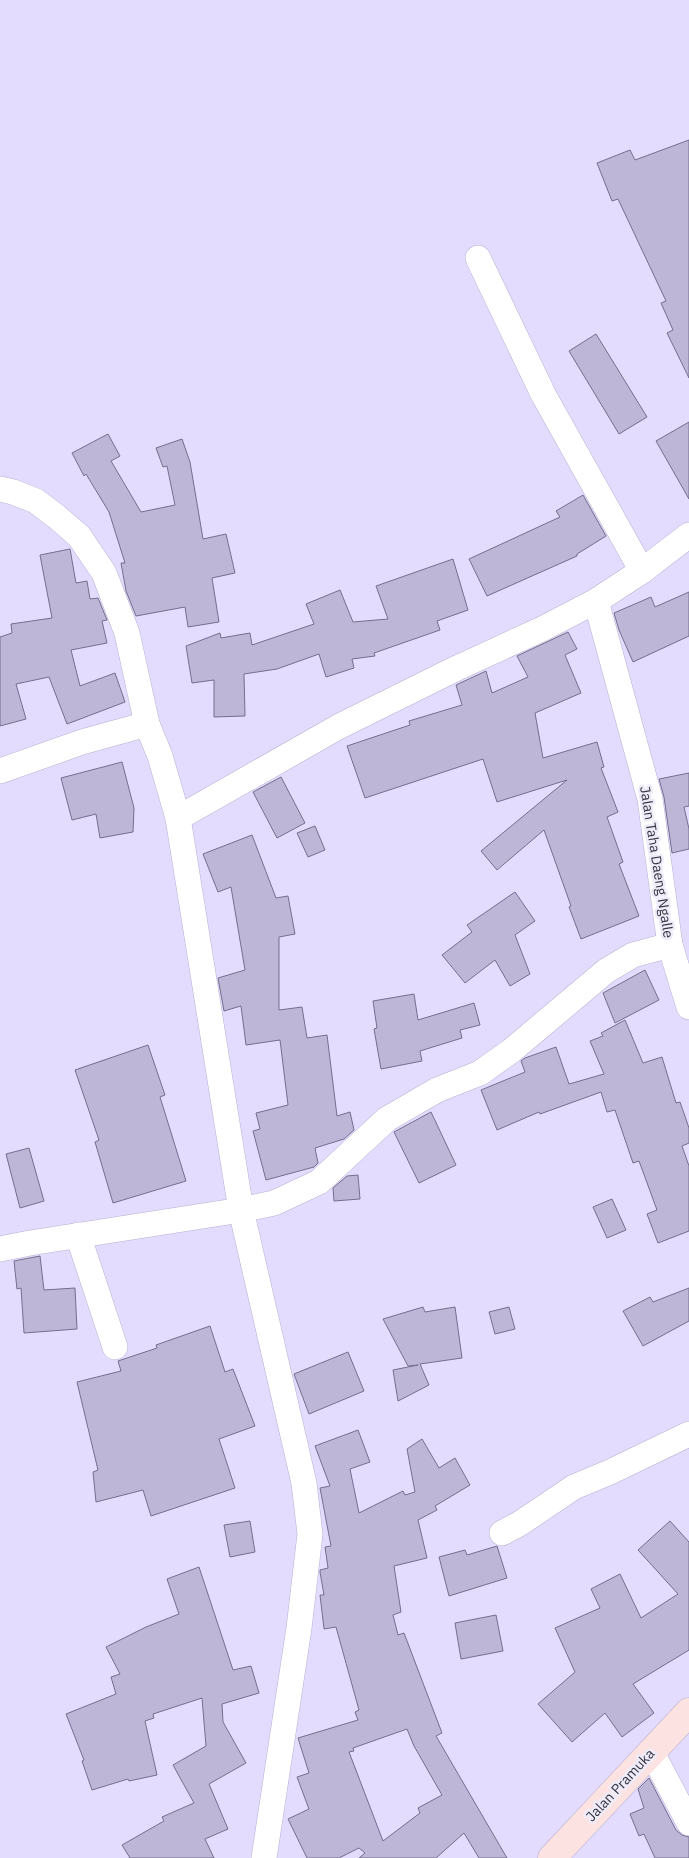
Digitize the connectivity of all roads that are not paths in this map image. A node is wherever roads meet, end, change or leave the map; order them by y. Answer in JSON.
{"nodes":[{"id":1,"x":478,"y":258,"type":"dead end"},
{"id":2,"x":0,"y":489,"type":"edge"},
{"id":3,"x":689,"y":535,"type":"edge"},
{"id":4,"x":642,"y":571,"type":"junction"},
{"id":5,"x":596,"y":601,"type":"junction"},
{"id":6,"x":146,"y":724,"type":"junction"},
{"id":7,"x":0,"y":771,"type":"edge"},
{"id":8,"x":178,"y":818,"type":"junction"},
{"id":9,"x":670,"y":944,"type":"junction"},
{"id":10,"x":689,"y":1006,"type":"edge"},
{"id":11,"x":241,"y":1210,"type":"junction"},
{"id":12,"x":78,"y":1235,"type":"junction"},
{"id":13,"x":0,"y":1249,"type":"edge"},
{"id":14,"x":115,"y":1347,"type":"dead end"},
{"id":15,"x":689,"y":1434,"type":"edge"},
{"id":16,"x":502,"y":1533,"type":"dead end"},
{"id":17,"x":689,"y":1712,"type":"edge"},
{"id":18,"x":651,"y":1752,"type":"junction"},
{"id":19,"x":689,"y":1823,"type":"edge"},
{"id":20,"x":264,"y":1858,"type":"edge"},
{"id":21,"x":552,"y":1858,"type":"edge"}],
"edges":[{"from":1,"to":4,"type":"street"},
{"from":2,"to":6,"type":"street"},
{"from":3,"to":4,"type":"street"},
{"from":4,"to":5,"type":"street"},
{"from":5,"to":8,"type":"street"},
{"from":5,"to":9,"type":"street","name":"Jalan Taha Daeng Ngalle"},
{"from":6,"to":7,"type":"street"},
{"from":6,"to":8,"type":"street"},
{"from":8,"to":11,"type":"street"},
{"from":9,"to":10,"type":"street","name":"Jalan Taha Daeng Ngalle"},
{"from":9,"to":11,"type":"street"},
{"from":11,"to":12,"type":"street"},
{"from":11,"to":20,"type":"street"},
{"from":12,"to":13,"type":"street"},
{"from":12,"to":14,"type":"street"},
{"from":15,"to":16,"type":"street"},
{"from":17,"to":18,"type":"street","name":"Jalan Pramuka"},
{"from":18,"to":19,"type":"street"},
{"from":18,"to":21,"type":"street","name":"Jalan Pramuka"}]}
